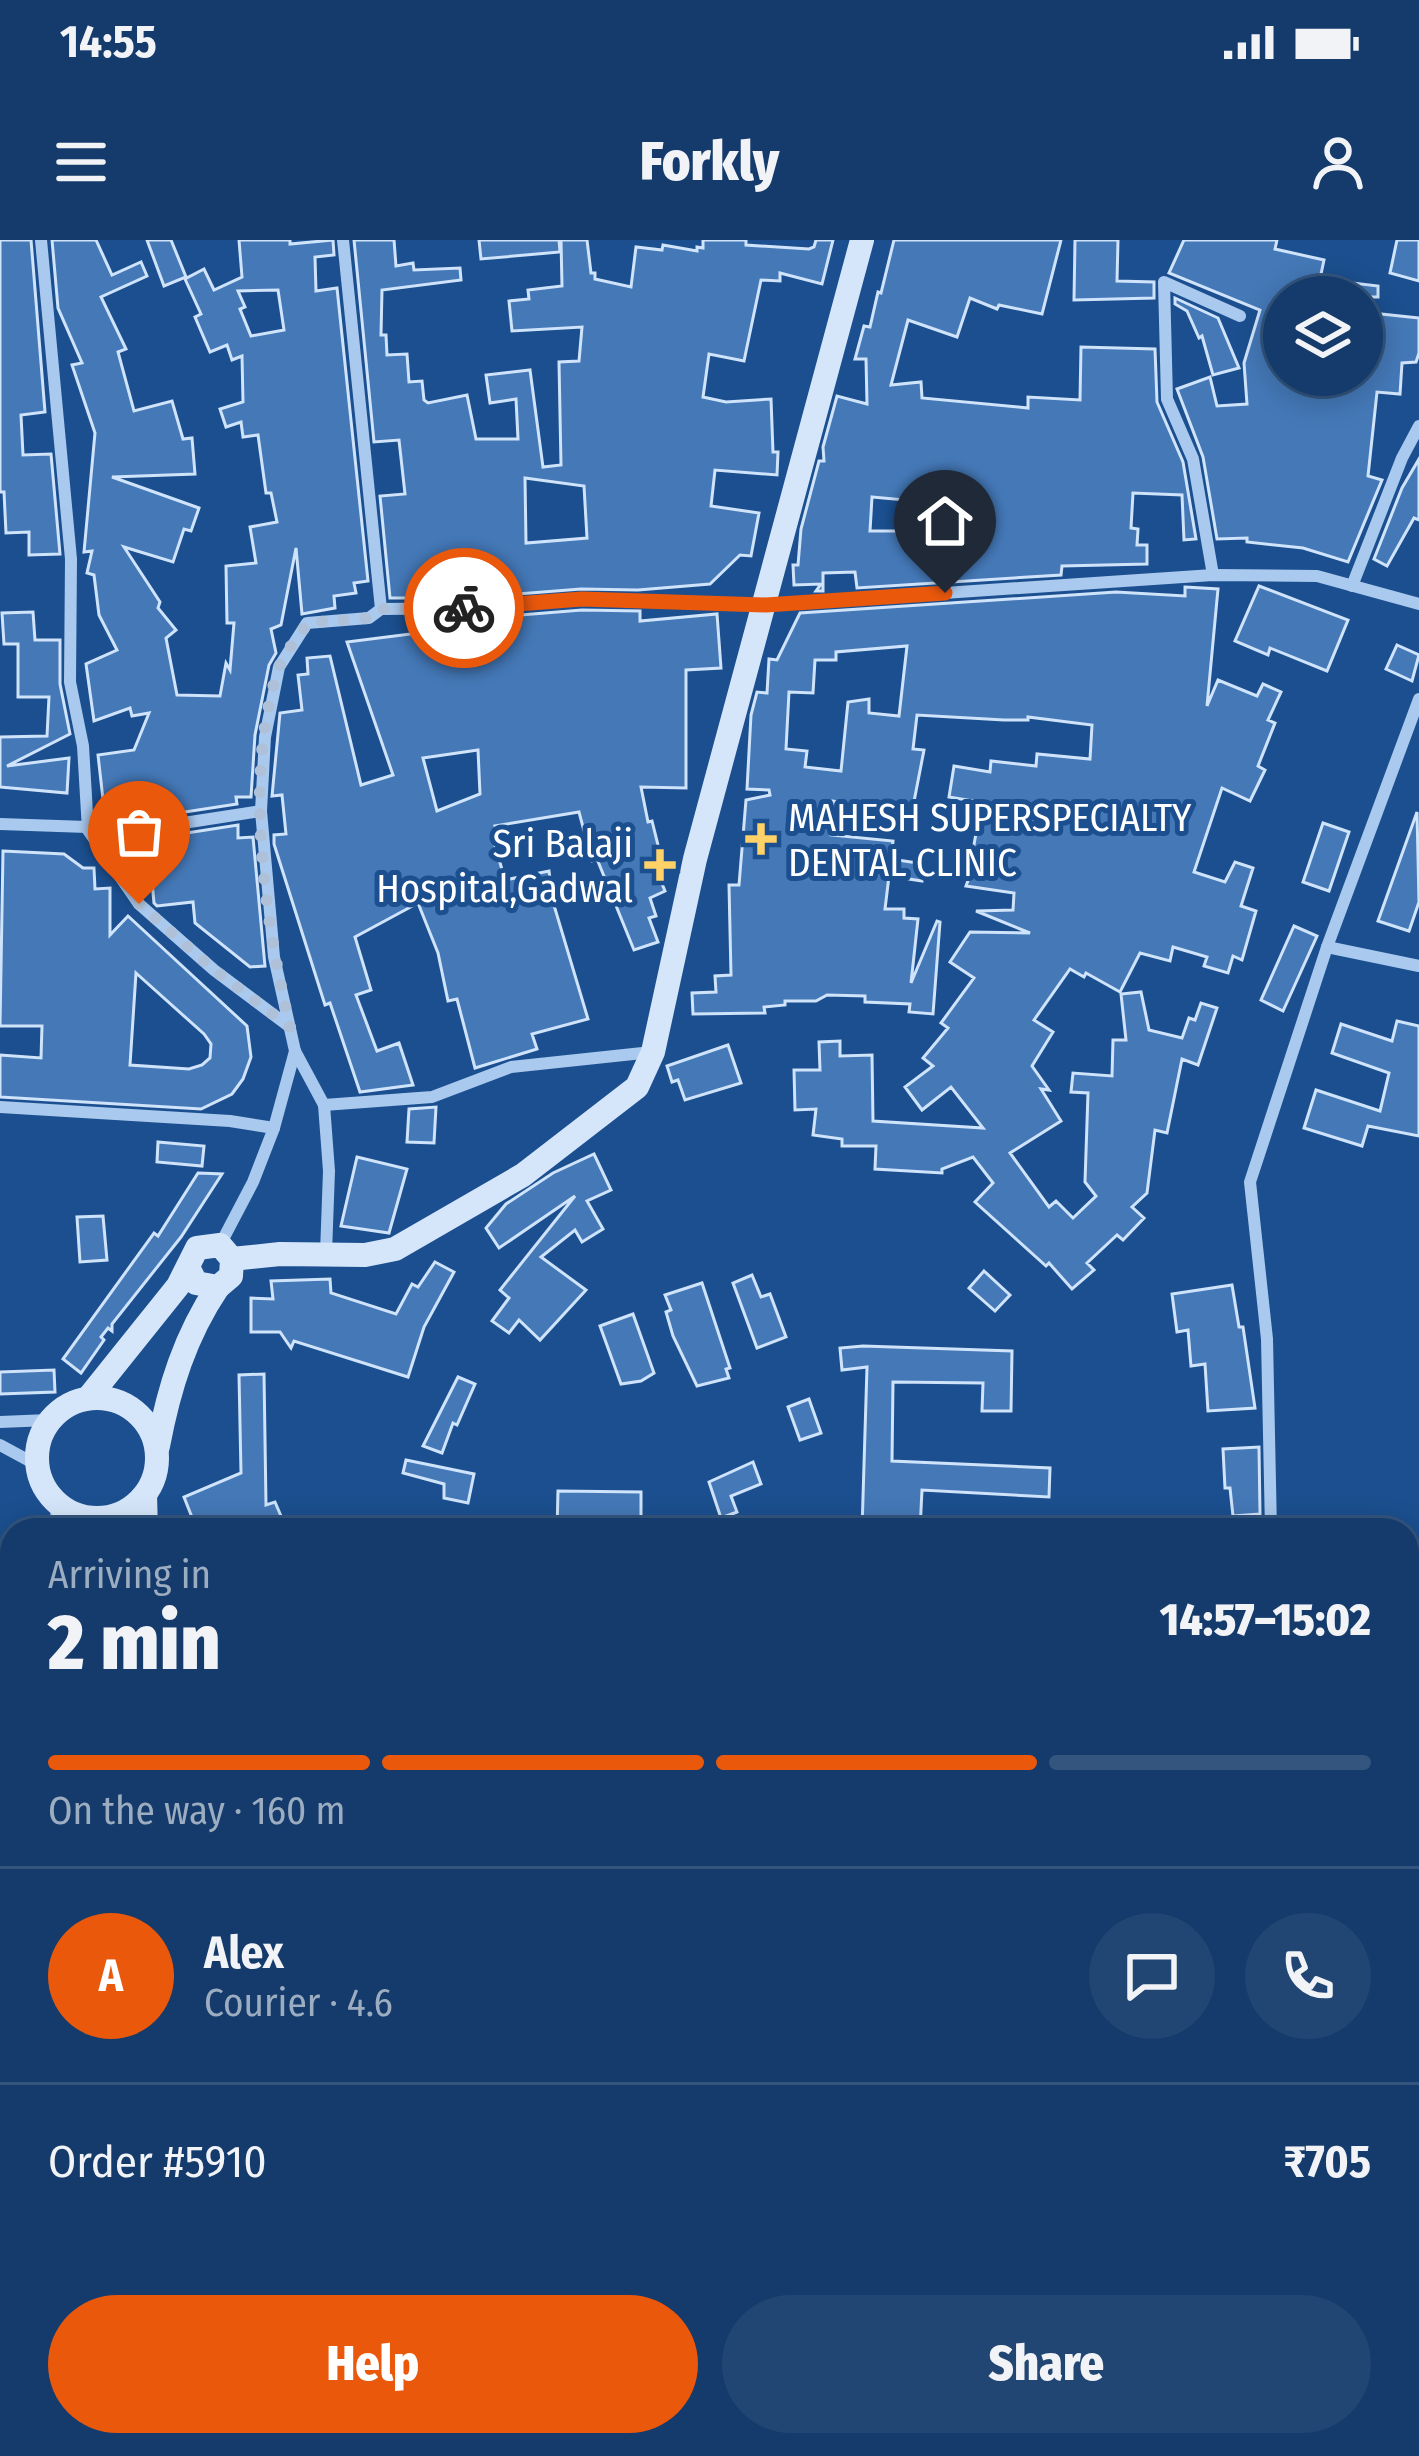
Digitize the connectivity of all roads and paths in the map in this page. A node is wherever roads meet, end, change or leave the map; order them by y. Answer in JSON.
{"nodes":[{"id":1,"x":41,"y":240,"type":"edge"},
{"id":2,"x":343,"y":240,"type":"edge"},
{"id":3,"x":862,"y":240,"type":"edge"},
{"id":4,"x":1240,"y":316,"type":"dead end"},
{"id":5,"x":1419,"y":426,"type":"edge"},
{"id":6,"x":1213,"y":575,"type":"junction"},
{"id":7,"x":1352,"y":586,"type":"junction"},
{"id":8,"x":1419,"y":604,"type":"edge"},
{"id":9,"x":766,"y":605,"type":"junction"},
{"id":10,"x":381,"y":609,"type":"junction"},
{"id":11,"x":1419,"y":698,"type":"edge"},
{"id":12,"x":261,"y":811,"type":"junction"},
{"id":13,"x":0,"y":824,"type":"edge"},
{"id":14,"x":88,"y":830,"type":"junction"},
{"id":15,"x":1328,"y":947,"type":"junction"},
{"id":16,"x":1419,"y":966,"type":"edge"},
{"id":17,"x":290,"y":1027,"type":"junction"},
{"id":18,"x":296,"y":1051,"type":"junction"},
{"id":19,"x":653,"y":1052,"type":"junction"},
{"id":20,"x":324,"y":1105,"type":"junction"},
{"id":21,"x":0,"y":1107,"type":"edge"},
{"id":22,"x":274,"y":1128,"type":"junction"},
{"id":23,"x":226,"y":1252,"type":"junction"},
{"id":24,"x":326,"y":1253,"type":"junction"},
{"id":25,"x":189,"y":1269,"type":"junction"},
{"id":26,"x":218,"y":1287,"type":"junction"},
{"id":27,"x":89,"y":1397,"type":"junction"},
{"id":28,"x":49,"y":1420,"type":"junction"},
{"id":29,"x":0,"y":1422,"type":"edge"},
{"id":30,"x":0,"y":1444,"type":"edge"},
{"id":31,"x":157,"y":1450,"type":"junction"},
{"id":32,"x":37,"y":1465,"type":"junction"},
{"id":33,"x":145,"y":1496,"type":"junction"},
{"id":34,"x":69,"y":1518,"type":"edge"},
{"id":35,"x":107,"y":1518,"type":"edge"},
{"id":36,"x":146,"y":1518,"type":"edge"},
{"id":37,"x":1271,"y":1518,"type":"edge"}],
"edges":[{"from":1,"to":14,"type":"street"},
{"from":2,"to":10,"type":"street"},
{"from":3,"to":9,"type":"main road"},
{"from":4,"to":6,"type":"street"},
{"from":5,"to":7,"type":"street"},
{"from":6,"to":7,"type":"street"},
{"from":6,"to":9,"type":"street"},
{"from":7,"to":8,"type":"street"},
{"from":9,"to":10,"type":"street"},
{"from":9,"to":19,"type":"main road"},
{"from":10,"to":12,"type":"street"},
{"from":11,"to":15,"type":"street"},
{"from":12,"to":14,"type":"street"},
{"from":12,"to":17,"type":"street"},
{"from":13,"to":14,"type":"street"},
{"from":14,"to":17,"type":"street"},
{"from":15,"to":16,"type":"street"},
{"from":15,"to":37,"type":"street"},
{"from":17,"to":18,"type":"street"},
{"from":18,"to":20,"type":"street"},
{"from":18,"to":22,"type":"street"},
{"from":19,"to":20,"type":"street"},
{"from":19,"to":24,"type":"main road"},
{"from":20,"to":24,"type":"street"},
{"from":21,"to":22,"type":"street"},
{"from":22,"to":23,"type":"street"},
{"from":23,"to":24,"type":"main road"},
{"from":23,"to":25,"type":"main road"},
{"from":23,"to":26,"type":"main road"},
{"from":25,"to":26,"type":"main road"},
{"from":25,"to":27,"type":"main road"},
{"from":26,"to":31,"type":"main road"},
{"from":27,"to":28,"type":"main road"},
{"from":27,"to":31,"type":"main road"},
{"from":28,"to":29,"type":"street"},
{"from":28,"to":32,"type":"main road"},
{"from":30,"to":32,"type":"street"},
{"from":31,"to":33,"type":"main road"},
{"from":32,"to":34,"type":"main road"},
{"from":33,"to":35,"type":"main road"},
{"from":33,"to":36,"type":"main road"}]}
